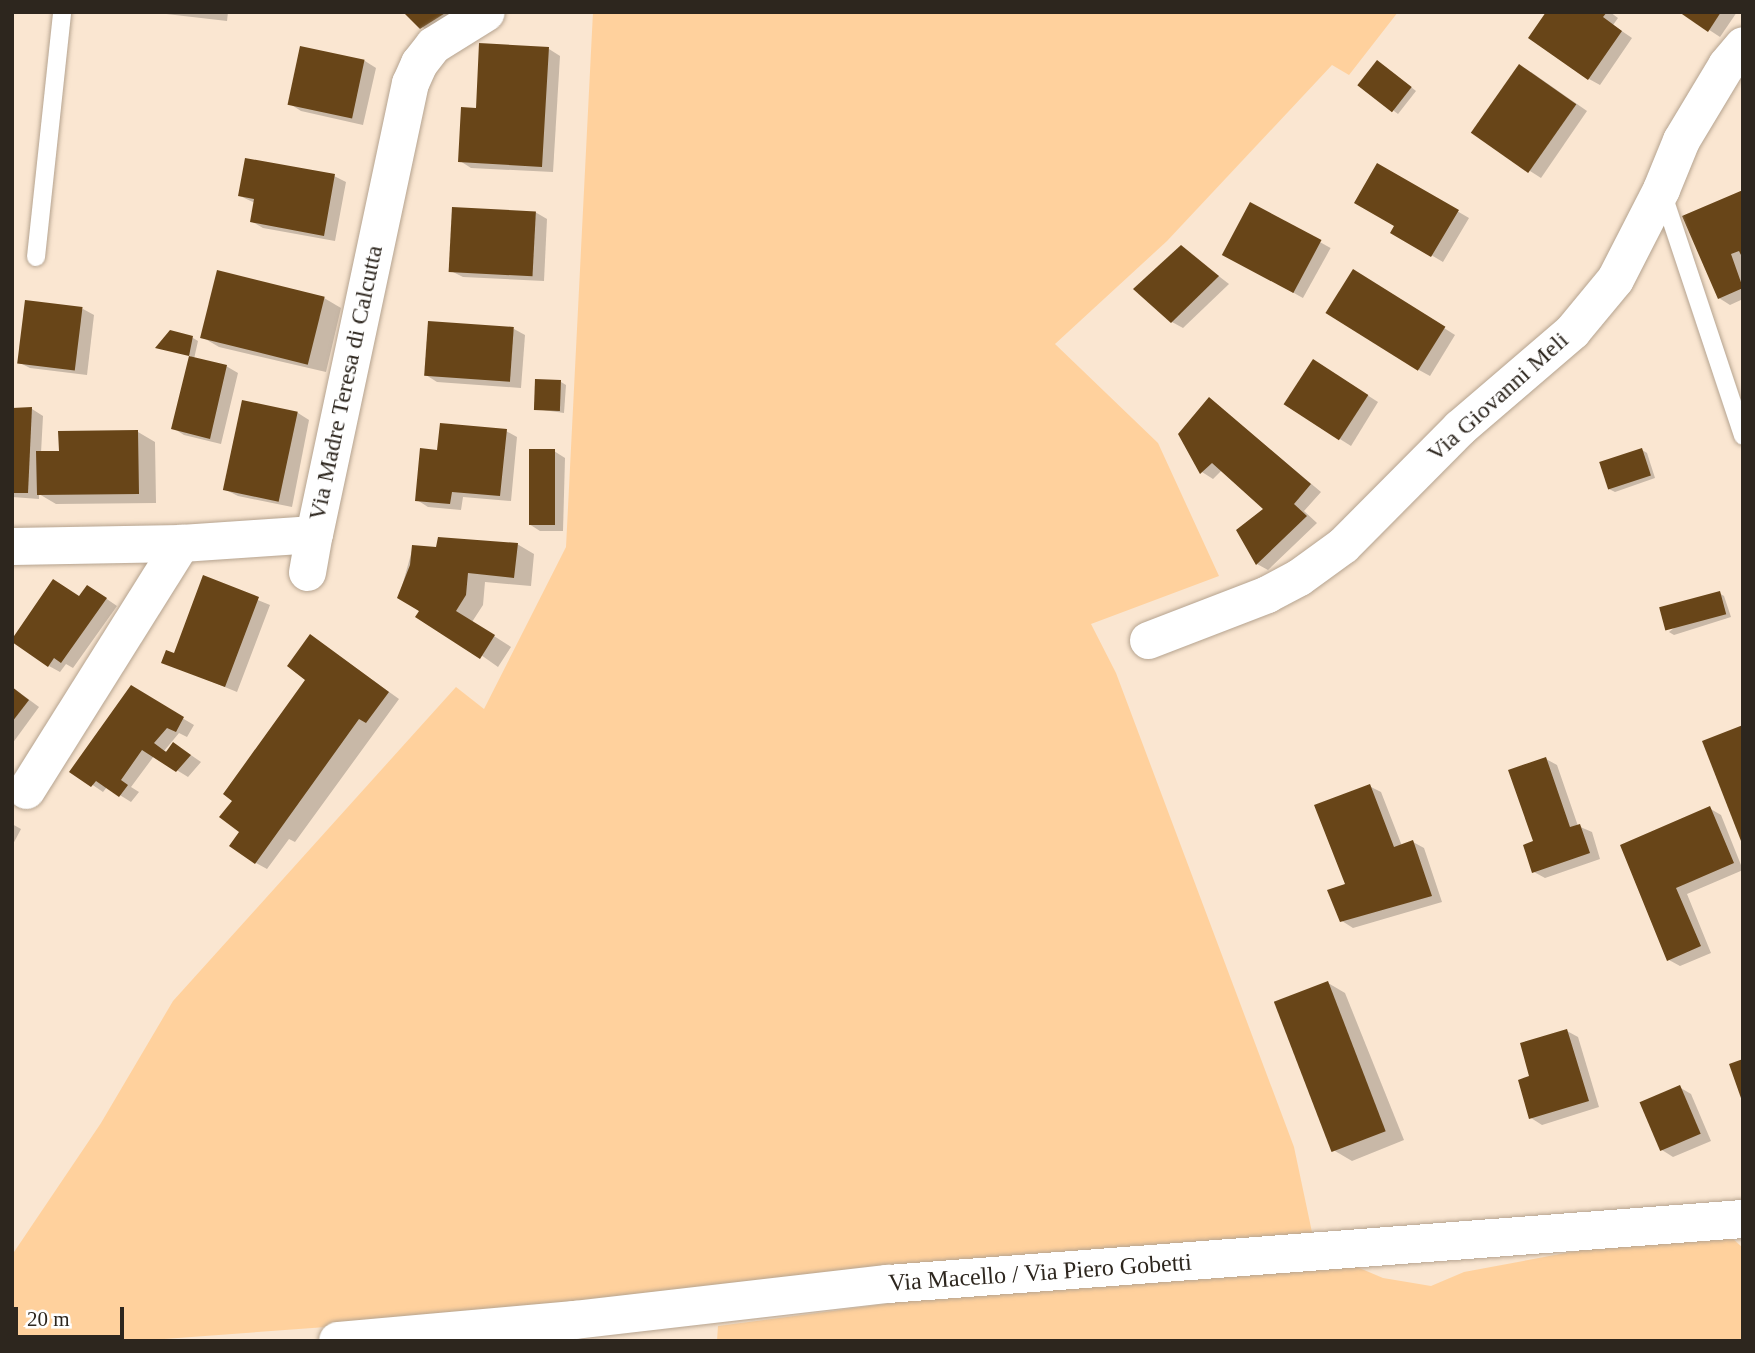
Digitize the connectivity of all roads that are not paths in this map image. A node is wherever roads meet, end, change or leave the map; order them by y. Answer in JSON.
{"nodes":[{"id":1,"x":62,"y":12,"type":"edge"},
{"id":2,"x":486,"y":12,"type":"edge"},
{"id":3,"x":1743,"y":45,"type":"edge"},
{"id":4,"x":1661,"y":189,"type":"junction"},
{"id":5,"x":36,"y":257,"type":"dead end"},
{"id":6,"x":1743,"y":436,"type":"edge"},
{"id":7,"x":314,"y":534,"type":"junction"},
{"id":8,"x":181,"y":543,"type":"junction"},
{"id":9,"x":12,"y":546,"type":"edge"},
{"id":10,"x":307,"y":572,"type":"dead end"},
{"id":11,"x":1147,"y":640,"type":"dead end"},
{"id":12,"x":26,"y":790,"type":"dead end"},
{"id":13,"x":1743,"y":1219,"type":"edge"},
{"id":14,"x":574,"y":1330,"type":"edge"},
{"id":15,"x":338,"y":1341,"type":"edge"}],
"edges":[{"from":1,"to":5,"type":"lane"},
{"from":2,"to":7,"type":"street","name":"Via Madre Teresa di Calcutta"},
{"from":3,"to":4,"type":"street","name":"Via Giovanni Meli"},
{"from":4,"to":6,"type":"lane"},
{"from":4,"to":11,"type":"street","name":"Via Giovanni Meli"},
{"from":7,"to":8,"type":"street","name":"Via Madre Teresa di Calcutta"},
{"from":7,"to":10,"type":"street"},
{"from":8,"to":9,"type":"street","name":"Via Madre Teresa di Calcutta"},
{"from":8,"to":12,"type":"street"},
{"from":13,"to":14,"type":"street","name":"Via Macello / Via Piero Gobetti"},
{"from":14,"to":15,"type":"street","name":"Via Macello / Via Piero Gobetti"}]}
